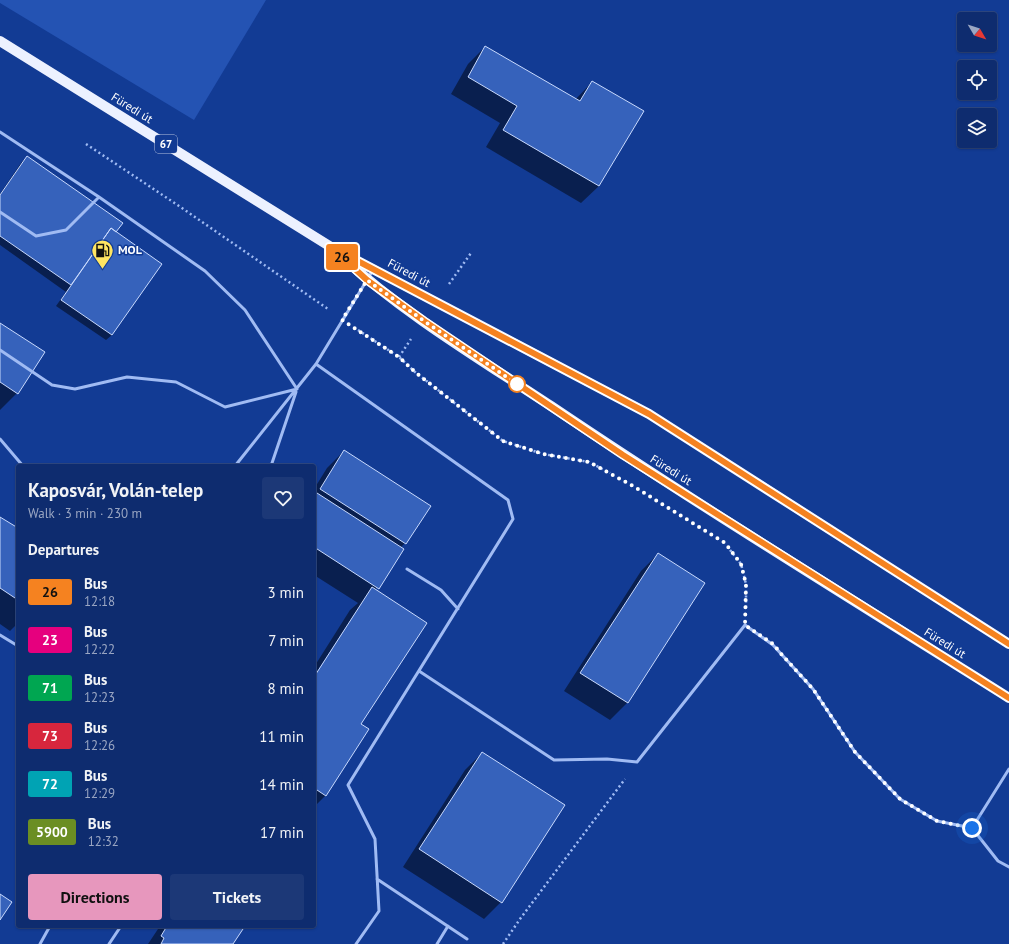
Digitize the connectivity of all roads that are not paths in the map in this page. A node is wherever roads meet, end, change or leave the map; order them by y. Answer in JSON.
{"nodes":[{"id":1,"x":0,"y":41,"type":"edge"},
{"id":2,"x":0,"y":132,"type":"edge"},
{"id":3,"x":99,"y":198,"type":"junction"},
{"id":4,"x":0,"y":212,"type":"edge"},
{"id":5,"x":331,"y":247,"type":"junction"},
{"id":6,"x":373,"y":269,"type":"junction"},
{"id":7,"x":367,"y":280,"type":"junction"},
{"id":8,"x":0,"y":350,"type":"edge"},
{"id":9,"x":316,"y":364,"type":"junction"},
{"id":10,"x":297,"y":389,"type":"junction"},
{"id":11,"x":0,"y":439,"type":"edge"},
{"id":12,"x":21,"y":464,"type":"edge"},
{"id":13,"x":237,"y":464,"type":"edge"},
{"id":14,"x":272,"y":464,"type":"edge"},
{"id":15,"x":407,"y":569,"type":"dead end"},
{"id":16,"x":458,"y":609,"type":"junction"},
{"id":17,"x":0,"y":635,"type":"edge"},
{"id":18,"x":1009,"y":644,"type":"edge"},
{"id":19,"x":16,"y":645,"type":"edge"},
{"id":20,"x":419,"y":671,"type":"junction"},
{"id":21,"x":1009,"y":698,"type":"edge"},
{"id":22,"x":1009,"y":769,"type":"edge"},
{"id":23,"x":972,"y":828,"type":"junction"},
{"id":24,"x":1009,"y":867,"type":"edge"},
{"id":25,"x":377,"y":879,"type":"junction"},
{"id":26,"x":448,"y":926,"type":"junction"},
{"id":27,"x":49,"y":928,"type":"edge"},
{"id":28,"x":119,"y":928,"type":"edge"},
{"id":29,"x":467,"y":939,"type":"dead end"},
{"id":30,"x":40,"y":944,"type":"edge"},
{"id":31,"x":109,"y":944,"type":"edge"},
{"id":32,"x":356,"y":944,"type":"edge"},
{"id":33,"x":437,"y":944,"type":"edge"}],
"edges":[{"from":1,"to":5,"type":"main road","name":"Füredi út","number":"67"},
{"from":2,"to":3,"type":"lane"},
{"from":3,"to":4,"type":"lane"},
{"from":3,"to":10,"type":"lane"},
{"from":5,"to":6,"type":"main road","name":"Füredi út","number":"67"},
{"from":5,"to":7,"type":"main road","name":"Füredi út","number":"67"},
{"from":6,"to":7,"type":"lane"},
{"from":6,"to":18,"type":"main road","name":"Füredi út","number":"67"},
{"from":7,"to":9,"type":"lane"},
{"from":7,"to":21,"type":"main road","name":"Füredi út","number":"67"},
{"from":8,"to":10,"type":"lane"},
{"from":9,"to":10,"type":"lane"},
{"from":9,"to":16,"type":"lane"},
{"from":10,"to":13,"type":"lane"},
{"from":10,"to":14,"type":"lane"},
{"from":11,"to":12,"type":"lane"},
{"from":15,"to":16,"type":"lane"},
{"from":16,"to":20,"type":"lane"},
{"from":17,"to":19,"type":"lane"},
{"from":20,"to":23,"type":"lane"},
{"from":20,"to":25,"type":"lane"},
{"from":22,"to":23,"type":"lane"},
{"from":23,"to":24,"type":"lane"},
{"from":25,"to":26,"type":"lane"},
{"from":25,"to":32,"type":"lane"},
{"from":26,"to":29,"type":"lane"},
{"from":26,"to":33,"type":"lane"},
{"from":27,"to":30,"type":"lane"},
{"from":28,"to":31,"type":"lane"}]}
